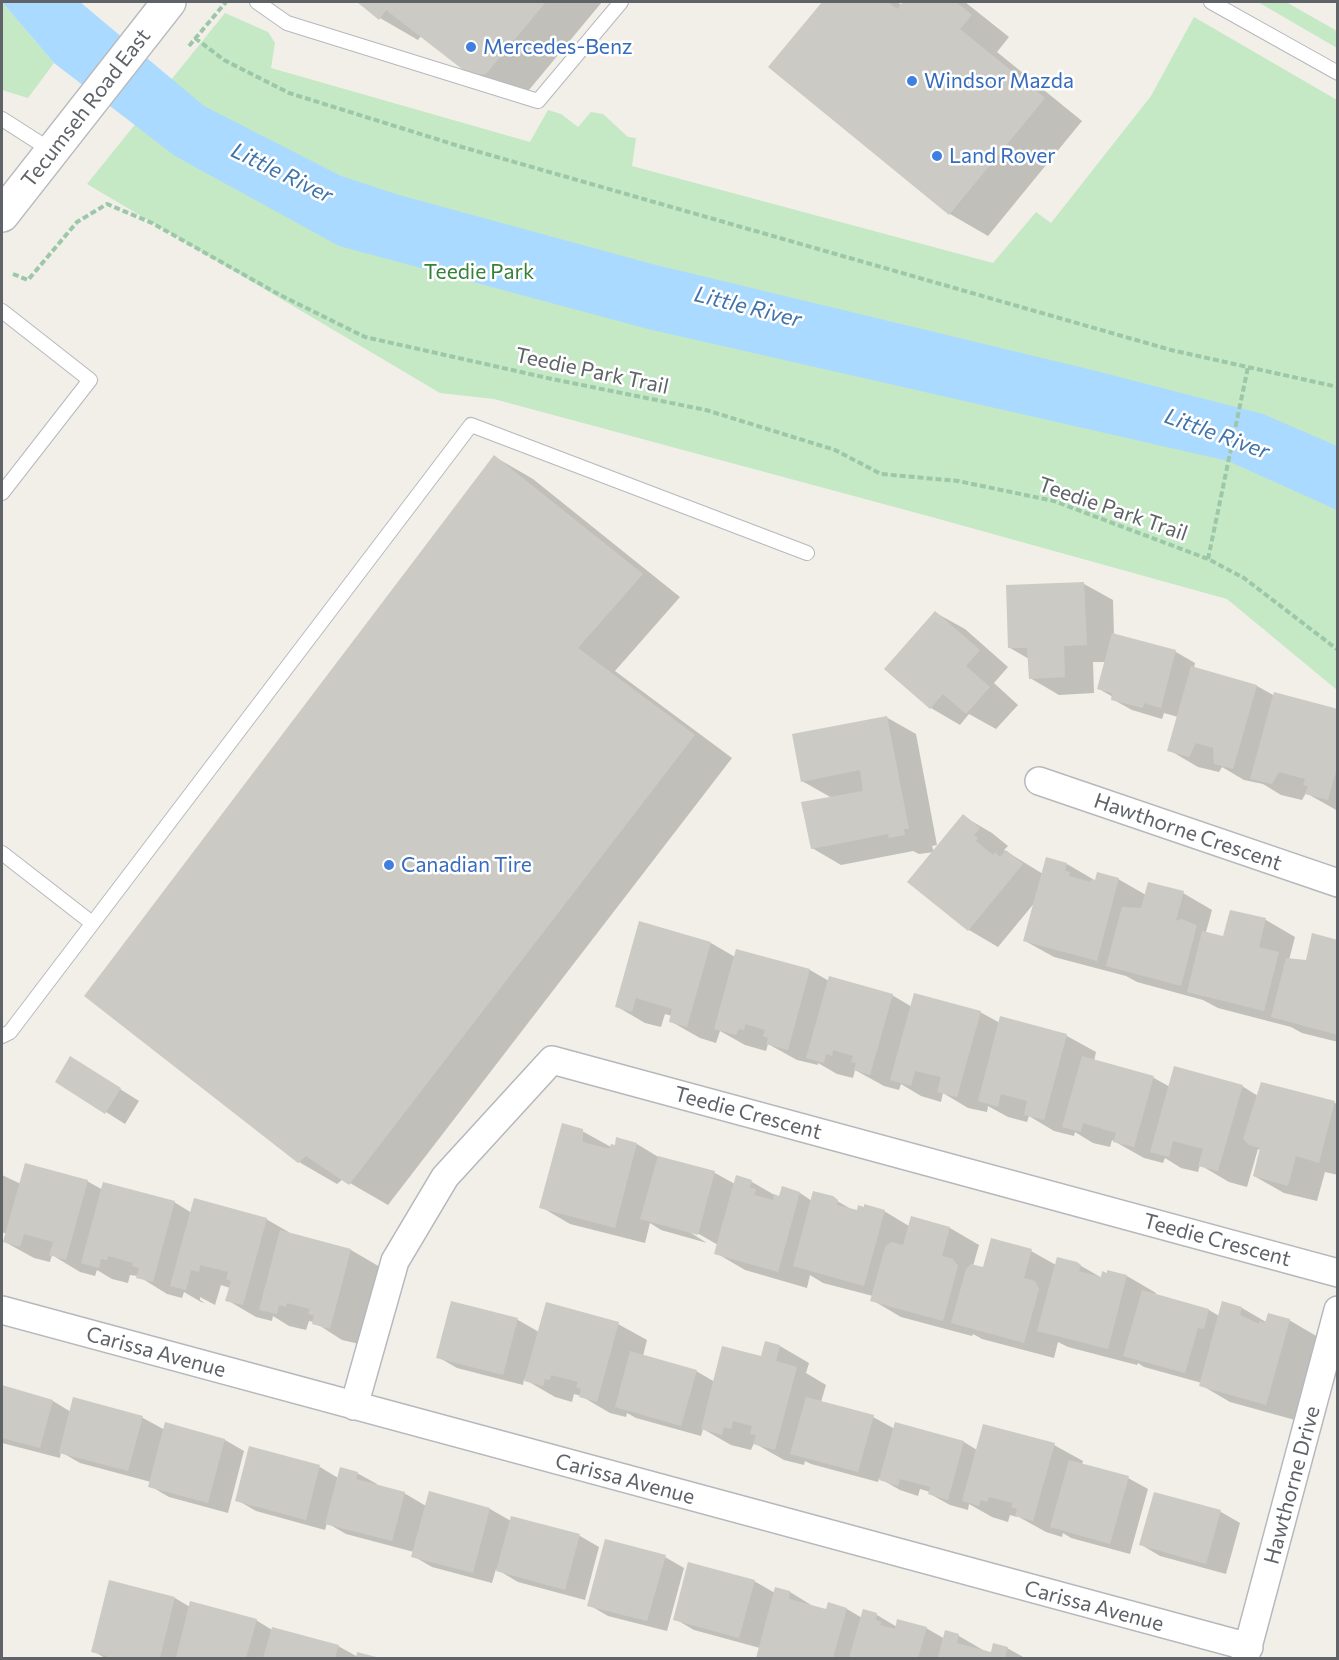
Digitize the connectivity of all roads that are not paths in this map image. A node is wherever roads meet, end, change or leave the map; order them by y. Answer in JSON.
{"nodes":[{"id":1,"x":170,"y":2,"type":"edge"},
{"id":2,"x":258,"y":2,"type":"edge"},
{"id":3,"x":621,"y":2,"type":"edge"},
{"id":4,"x":1210,"y":2,"type":"edge"},
{"id":5,"x":1338,"y":73,"type":"edge"},
{"id":6,"x":2,"y":119,"type":"edge"},
{"id":7,"x":52,"y":151,"type":"junction"},
{"id":8,"x":2,"y":215,"type":"edge"},
{"id":9,"x":2,"y":310,"type":"edge"},
{"id":10,"x":2,"y":492,"type":"edge"},
{"id":11,"x":807,"y":553,"type":"dead end"},
{"id":12,"x":1039,"y":781,"type":"dead end"},
{"id":13,"x":2,"y":853,"type":"edge"},
{"id":14,"x":1338,"y":883,"type":"edge"},
{"id":15,"x":93,"y":923,"type":"junction"},
{"id":16,"x":2,"y":1036,"type":"edge"},
{"id":17,"x":1338,"y":1273,"type":"edge"},
{"id":18,"x":2,"y":1310,"type":"edge"},
{"id":19,"x":1338,"y":1310,"type":"edge"},
{"id":20,"x":354,"y":1406,"type":"junction"},
{"id":21,"x":1247,"y":1653,"type":"edge"}],
"edges":[{"from":1,"to":7,"type":"main road","name":"Tecumseh Road East"},
{"from":2,"to":3,"type":"lane"},
{"from":4,"to":5,"type":"lane"},
{"from":6,"to":7,"type":"lane"},
{"from":7,"to":8,"type":"main road","name":"Tecumseh Road East"},
{"from":9,"to":10,"type":"lane"},
{"from":11,"to":15,"type":"lane"},
{"from":12,"to":14,"type":"street","name":"Hawthorne Crescent"},
{"from":13,"to":15,"type":"lane"},
{"from":15,"to":16,"type":"lane"},
{"from":17,"to":20,"type":"street","name":"Teedie Crescent"},
{"from":18,"to":20,"type":"street","name":"Carissa Avenue"},
{"from":19,"to":21,"type":"street","name":"Hawthorne Drive"},
{"from":20,"to":21,"type":"street","name":"Carissa Avenue"}]}
